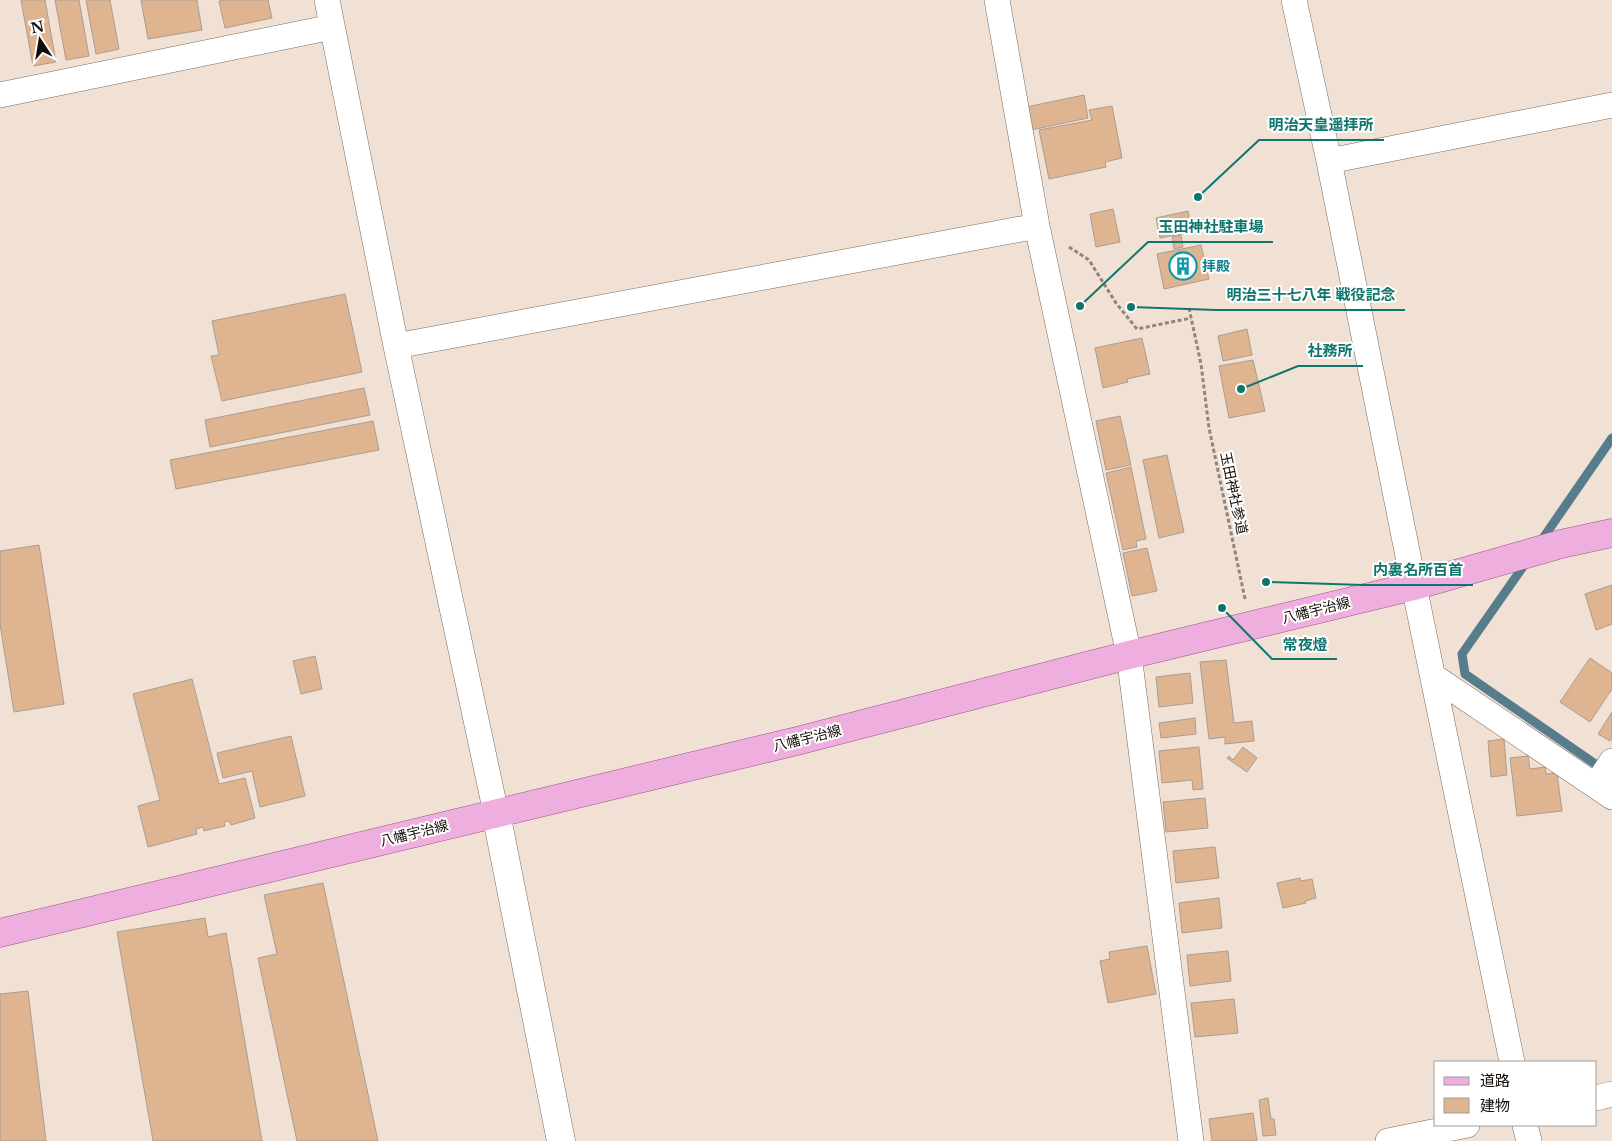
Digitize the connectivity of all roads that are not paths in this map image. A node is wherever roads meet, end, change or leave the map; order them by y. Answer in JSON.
{"nodes":[{"id":1,"x":327,"y":0,"type":"edge"},
{"id":2,"x":996,"y":0,"type":"edge"},
{"id":3,"x":1294,"y":0,"type":"edge"},
{"id":4,"x":332,"y":27,"type":"junction"},
{"id":5,"x":0,"y":96,"type":"edge"},
{"id":6,"x":1612,"y":105,"type":"edge"},
{"id":7,"x":1330,"y":160,"type":"junction"},
{"id":8,"x":1037,"y":226,"type":"junction"},
{"id":9,"x":396,"y":346,"type":"junction"},
{"id":10,"x":1612,"y":533,"type":"edge"},
{"id":11,"x":1414,"y":586,"type":"junction"},
{"id":12,"x":1129,"y":655,"type":"junction"},
{"id":13,"x":1433,"y":676,"type":"junction"},
{"id":14,"x":1605,"y":780,"type":"edge"},
{"id":15,"x":496,"y":813,"type":"junction"},
{"id":16,"x":0,"y":933,"type":"edge"},
{"id":17,"x":1512,"y":1061,"type":"edge"},
{"id":18,"x":1612,"y":1094,"type":"edge"},
{"id":19,"x":1597,"y":1098,"type":"edge"},
{"id":20,"x":1462,"y":1126,"type":"edge"},
{"id":21,"x":1525,"y":1126,"type":"edge"},
{"id":22,"x":561,"y":1141,"type":"edge"},
{"id":23,"x":1191,"y":1141,"type":"edge"},
{"id":24,"x":1388,"y":1141,"type":"edge"},
{"id":25,"x":1529,"y":1141,"type":"edge"}],
"edges":[{"from":1,"to":4,"type":"street"},
{"from":2,"to":8,"type":"street"},
{"from":3,"to":7,"type":"street"},
{"from":4,"to":5,"type":"street"},
{"from":4,"to":9,"type":"street"},
{"from":6,"to":7,"type":"street"},
{"from":7,"to":11,"type":"street"},
{"from":8,"to":9,"type":"street"},
{"from":8,"to":12,"type":"street"},
{"from":9,"to":15,"type":"street"},
{"from":10,"to":11,"type":"main road","name":"八幡宇治線"},
{"from":11,"to":12,"type":"main road","name":"八幡宇治線"},
{"from":11,"to":13,"type":"street"},
{"from":12,"to":15,"type":"main road","name":"八幡宇治線"},
{"from":12,"to":23,"type":"street"},
{"from":13,"to":14,"type":"street"},
{"from":13,"to":17,"type":"street"},
{"from":15,"to":16,"type":"main road","name":"八幡宇治線"},
{"from":15,"to":22,"type":"street"},
{"from":18,"to":19,"type":"street"},
{"from":20,"to":24,"type":"street"},
{"from":21,"to":25,"type":"street"}]}
